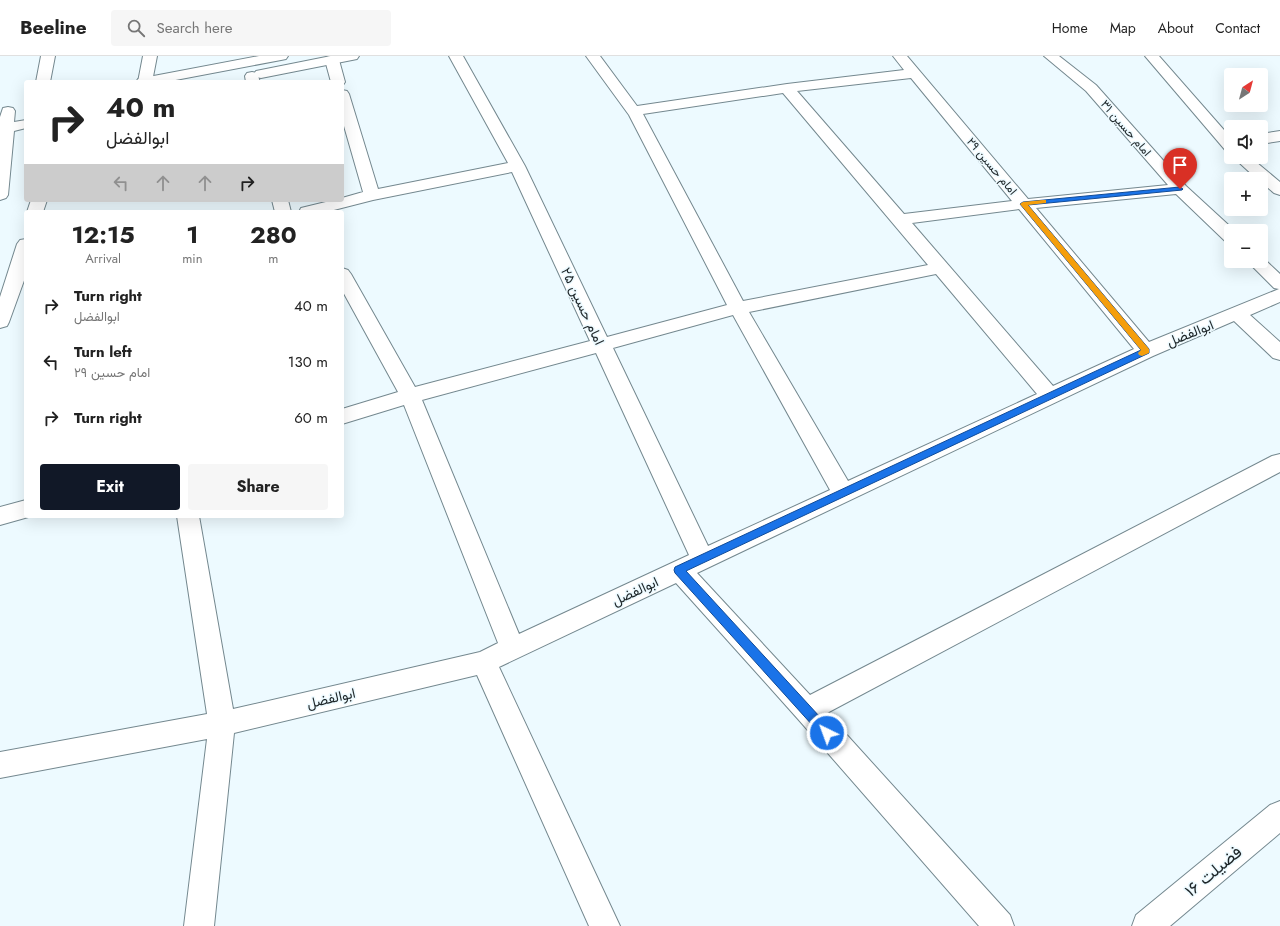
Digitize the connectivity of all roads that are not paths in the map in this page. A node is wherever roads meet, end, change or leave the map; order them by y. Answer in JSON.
{"nodes":[{"id":1,"x":48,"y":56,"type":"edge"},
{"id":2,"x":150,"y":56,"type":"edge"},
{"id":3,"x":281,"y":56,"type":"edge"},
{"id":4,"x":352,"y":56,"type":"edge"},
{"id":5,"x":456,"y":56,"type":"edge"},
{"id":6,"x":593,"y":56,"type":"edge"},
{"id":7,"x":900,"y":56,"type":"edge"},
{"id":8,"x":1051,"y":56,"type":"edge"},
{"id":9,"x":1152,"y":56,"type":"edge"},
{"id":10,"x":332,"y":60,"type":"junction"},
{"id":11,"x":914,"y":73,"type":"junction"},
{"id":12,"x":237,"y":79,"type":"dead end"},
{"id":13,"x":253,"y":79,"type":"edge"},
{"id":14,"x":43,"y":80,"type":"edge"},
{"id":15,"x":144,"y":80,"type":"edge"},
{"id":16,"x":155,"y":80,"type":"edge"},
{"id":17,"x":337,"y":80,"type":"edge"},
{"id":18,"x":787,"y":88,"type":"junction"},
{"id":19,"x":344,"y":101,"type":"edge"},
{"id":20,"x":633,"y":110,"type":"junction"},
{"id":21,"x":9,"y":111,"type":"edge"},
{"id":22,"x":24,"y":124,"type":"edge"},
{"id":23,"x":3,"y":128,"type":"edge"},
{"id":24,"x":1280,"y":136,"type":"edge"},
{"id":25,"x":1268,"y":138,"type":"edge"},
{"id":26,"x":1224,"y":139,"type":"edge"},
{"id":27,"x":1249,"y":164,"type":"edge"},
{"id":28,"x":517,"y":166,"type":"junction"},
{"id":29,"x":1180,"y":189,"type":"junction"},
{"id":30,"x":1280,"y":190,"type":"edge"},
{"id":31,"x":0,"y":195,"type":"edge"},
{"id":32,"x":372,"y":195,"type":"junction"},
{"id":33,"x":1023,"y":204,"type":"junction"},
{"id":34,"x":315,"y":210,"type":"edge"},
{"id":35,"x":900,"y":220,"type":"junction"},
{"id":36,"x":1224,"y":231,"type":"edge"},
{"id":37,"x":24,"y":258,"type":"edge"},
{"id":38,"x":941,"y":268,"type":"junction"},
{"id":39,"x":1263,"y":268,"type":"edge"},
{"id":40,"x":22,"y":272,"type":"edge"},
{"id":41,"x":344,"y":278,"type":"edge"},
{"id":42,"x":1280,"y":284,"type":"edge"},
{"id":43,"x":1280,"y":295,"type":"edge"},
{"id":44,"x":738,"y":308,"type":"junction"},
{"id":45,"x":1237,"y":313,"type":"junction"},
{"id":46,"x":0,"y":322,"type":"edge"},
{"id":47,"x":601,"y":345,"type":"junction"},
{"id":48,"x":1146,"y":351,"type":"junction"},
{"id":49,"x":1280,"y":353,"type":"edge"},
{"id":50,"x":410,"y":396,"type":"junction"},
{"id":51,"x":1050,"y":396,"type":"junction"},
{"id":52,"x":344,"y":416,"type":"edge"},
{"id":53,"x":1280,"y":462,"type":"edge"},
{"id":54,"x":843,"y":493,"type":"junction"},
{"id":55,"x":24,"y":510,"type":"edge"},
{"id":56,"x":0,"y":516,"type":"edge"},
{"id":57,"x":188,"y":518,"type":"edge"},
{"id":58,"x":702,"y":559,"type":"junction"},
{"id":59,"x":679,"y":570,"type":"junction"},
{"id":60,"x":512,"y":649,"type":"junction"},
{"id":61,"x":484,"y":662,"type":"junction"},
{"id":62,"x":807,"y":710,"type":"junction"},
{"id":63,"x":222,"y":724,"type":"junction"},
{"id":64,"x":0,"y":765,"type":"edge"},
{"id":65,"x":1280,"y":815,"type":"edge"},
{"id":66,"x":199,"y":926,"type":"edge"},
{"id":67,"x":605,"y":926,"type":"edge"},
{"id":68,"x":999,"y":926,"type":"edge"},
{"id":69,"x":1147,"y":926,"type":"edge"}],
"edges":[{"from":1,"to":14,"type":"street"},
{"from":2,"to":15,"type":"street"},
{"from":3,"to":16,"type":"street"},
{"from":4,"to":10,"type":"street"},
{"from":5,"to":28,"type":"street","name":"امام حسین ۲۵"},
{"from":6,"to":20,"type":"street"},
{"from":7,"to":11,"type":"street","name":"امام حسین ۲۹"},
{"from":8,"to":29,"type":"street","name":"امام حسین ۳۱"},
{"from":9,"to":26,"type":"street"},
{"from":10,"to":13,"type":"street"},
{"from":10,"to":17,"type":"street"},
{"from":11,"to":18,"type":"street"},
{"from":11,"to":33,"type":"street","name":"امام حسین ۲۹"},
{"from":12,"to":13,"type":"street"},
{"from":18,"to":20,"type":"street"},
{"from":18,"to":35,"type":"street"},
{"from":19,"to":32,"type":"street"},
{"from":20,"to":44,"type":"street"},
{"from":21,"to":23,"type":"street"},
{"from":22,"to":23,"type":"street"},
{"from":23,"to":31,"type":"street"},
{"from":24,"to":25,"type":"street"},
{"from":27,"to":30,"type":"street"},
{"from":28,"to":32,"type":"street"},
{"from":28,"to":47,"type":"street","name":"امام حسین ۲۵"},
{"from":29,"to":33,"type":"street"},
{"from":29,"to":36,"type":"street","name":"امام حسین ۳۱"},
{"from":32,"to":34,"type":"street"},
{"from":33,"to":35,"type":"street"},
{"from":33,"to":48,"type":"street","name":"امام حسین ۲۹"},
{"from":35,"to":38,"type":"street"},
{"from":37,"to":40,"type":"street"},
{"from":38,"to":44,"type":"street"},
{"from":38,"to":51,"type":"street"},
{"from":39,"to":42,"type":"street"},
{"from":40,"to":46,"type":"street"},
{"from":41,"to":50,"type":"street"},
{"from":43,"to":45,"type":"street","name":"ابوالفضل"},
{"from":44,"to":47,"type":"street"},
{"from":44,"to":54,"type":"street"},
{"from":45,"to":48,"type":"street","name":"ابوالفضل"},
{"from":45,"to":49,"type":"street"},
{"from":47,"to":50,"type":"street"},
{"from":47,"to":58,"type":"street","name":"امام حسین ۲۵"},
{"from":48,"to":51,"type":"street","name":"ابوالفضل"},
{"from":50,"to":52,"type":"street"},
{"from":50,"to":60,"type":"street"},
{"from":51,"to":54,"type":"street","name":"ابوالفضل"},
{"from":53,"to":62,"type":"street"},
{"from":54,"to":58,"type":"street","name":"ابوالفضل"},
{"from":55,"to":56,"type":"street"},
{"from":57,"to":63,"type":"street"},
{"from":58,"to":59,"type":"street","name":"ابوالفضل"},
{"from":59,"to":60,"type":"street","name":"ابوالفضل"},
{"from":59,"to":62,"type":"street"},
{"from":60,"to":61,"type":"street","name":"ابوالفضل"},
{"from":61,"to":63,"type":"street","name":"ابوالفضل"},
{"from":61,"to":67,"type":"street"},
{"from":62,"to":68,"type":"street"},
{"from":63,"to":64,"type":"street","name":"ابوالفضل"},
{"from":63,"to":66,"type":"street"},
{"from":65,"to":69,"type":"street","name":"فضیلت ۱۶"}]}
